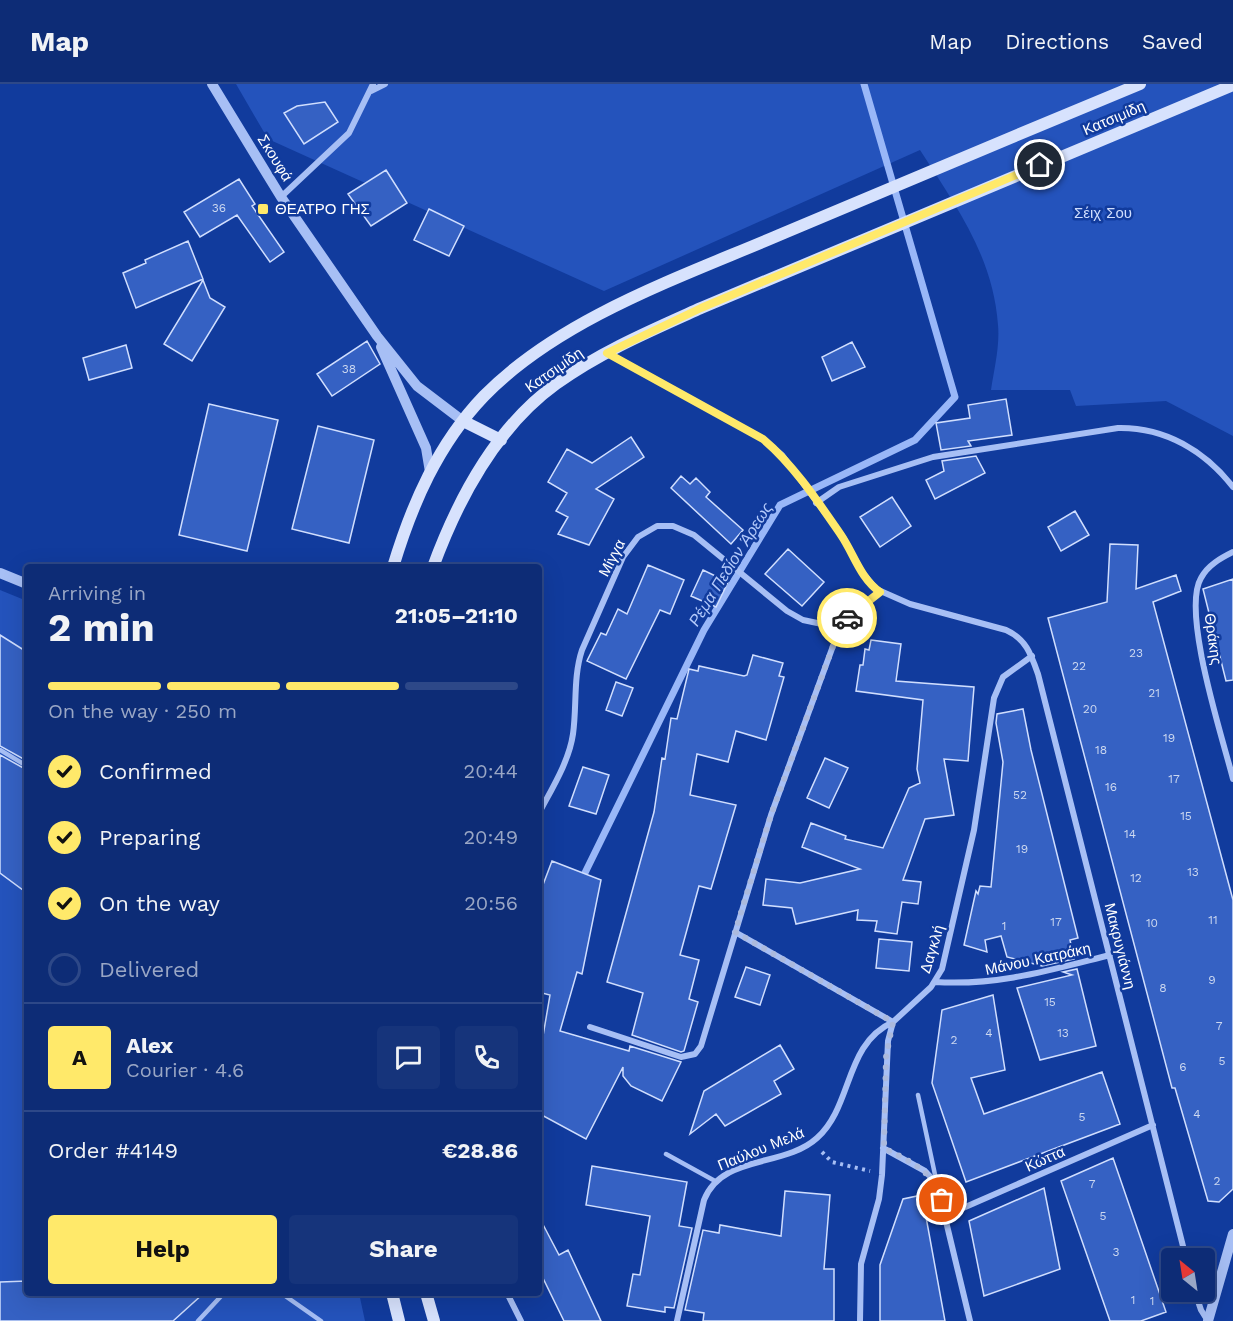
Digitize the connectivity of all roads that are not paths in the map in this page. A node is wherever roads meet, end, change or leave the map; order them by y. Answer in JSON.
{"nodes":[{"id":1,"x":212,"y":84,"type":"edge"},
{"id":2,"x":385,"y":84,"type":"edge"},
{"id":3,"x":1140,"y":84,"type":"edge"},
{"id":4,"x":1233,"y":85,"type":"edge"},
{"id":5,"x":372,"y":88,"type":"edge"},
{"id":6,"x":281,"y":197,"type":"junction"},
{"id":7,"x":377,"y":336,"type":"junction"},
{"id":8,"x":607,"y":353,"type":"junction"},
{"id":9,"x":463,"y":421,"type":"junction"},
{"id":10,"x":501,"y":440,"type":"junction"},
{"id":11,"x":430,"y":472,"type":"junction"},
{"id":12,"x":1233,"y":487,"type":"edge"},
{"id":13,"x":816,"y":503,"type":"junction"},
{"id":14,"x":1233,"y":552,"type":"edge"},
{"id":15,"x":394,"y":564,"type":"edge"},
{"id":16,"x":434,"y":564,"type":"edge"},
{"id":17,"x":0,"y":573,"type":"edge"},
{"id":18,"x":24,"y":583,"type":"edge"},
{"id":19,"x":880,"y":592,"type":"junction"},
{"id":20,"x":841,"y":628,"type":"junction"},
{"id":21,"x":1032,"y":656,"type":"junction"},
{"id":22,"x":0,"y":750,"type":"edge"},
{"id":23,"x":24,"y":764,"type":"edge"},
{"id":24,"x":1233,"y":779,"type":"edge"},
{"id":25,"x":542,"y":807,"type":"edge"},
{"id":26,"x":735,"y":932,"type":"junction"},
{"id":27,"x":1110,"y":955,"type":"junction"},
{"id":28,"x":935,"y":982,"type":"junction"},
{"id":29,"x":893,"y":1022,"type":"junction"},
{"id":30,"x":590,"y":1026,"type":"dead end"},
{"id":31,"x":918,"y":1095,"type":"dead end"},
{"id":32,"x":1153,"y":1125,"type":"junction"},
{"id":33,"x":884,"y":1148,"type":"junction"},
{"id":34,"x":666,"y":1154,"type":"dead end"},
{"id":35,"x":715,"y":1181,"type":"junction"},
{"id":36,"x":938,"y":1184,"type":"junction"},
{"id":37,"x":947,"y":1215,"type":"junction"},
{"id":38,"x":1233,"y":1234,"type":"edge"},
{"id":39,"x":1184,"y":1248,"type":"edge"},
{"id":40,"x":221,"y":1296,"type":"edge"},
{"id":41,"x":285,"y":1296,"type":"edge"},
{"id":42,"x":393,"y":1296,"type":"edge"},
{"id":43,"x":427,"y":1296,"type":"edge"},
{"id":44,"x":508,"y":1296,"type":"edge"},
{"id":45,"x":1198,"y":1302,"type":"edge"},
{"id":46,"x":198,"y":1321,"type":"edge"},
{"id":47,"x":321,"y":1321,"type":"edge"},
{"id":48,"x":399,"y":1321,"type":"edge"},
{"id":49,"x":434,"y":1321,"type":"edge"},
{"id":50,"x":521,"y":1321,"type":"edge"},
{"id":51,"x":677,"y":1321,"type":"edge"},
{"id":52,"x":860,"y":1321,"type":"edge"},
{"id":53,"x":970,"y":1321,"type":"edge"},
{"id":54,"x":1208,"y":1321,"type":"edge"}],
"edges":[{"from":1,"to":6,"type":"street","name":"Σκουφά"},
{"from":2,"to":5,"type":"street"},
{"from":3,"to":9,"type":"main road","name":"Κατσιμίδη"},
{"from":4,"to":8,"type":"main road","name":"Κατσιμίδη"},
{"from":5,"to":6,"type":"street"},
{"from":6,"to":7,"type":"street","name":"Σκουφά"},
{"from":7,"to":9,"type":"street","name":"Σκουφά"},
{"from":7,"to":11,"type":"street","name":"Σκουφά"},
{"from":8,"to":10,"type":"main road","name":"Κατσιμίδη"},
{"from":8,"to":13,"type":"street"},
{"from":9,"to":10,"type":"main road"},
{"from":9,"to":11,"type":"main road","name":"Κατσιμίδη"},
{"from":10,"to":16,"type":"main road","name":"Κατσιμίδη"},
{"from":11,"to":15,"type":"main road","name":"Κατσιμίδη"},
{"from":12,"to":13,"type":"street"},
{"from":13,"to":19,"type":"street"},
{"from":14,"to":24,"type":"street","name":"Θράκης"},
{"from":17,"to":18,"type":"street"},
{"from":19,"to":20,"type":"street"},
{"from":19,"to":21,"type":"street","name":"Μακρυγιάννη"},
{"from":20,"to":25,"type":"street","name":"Μίγγα"},
{"from":20,"to":26,"type":"street"},
{"from":21,"to":27,"type":"street","name":"Μακρυγιάννη"},
{"from":21,"to":28,"type":"street","name":"Δαγκλή"},
{"from":22,"to":23,"type":"lane"},
{"from":26,"to":29,"type":"street"},
{"from":26,"to":30,"type":"street"},
{"from":27,"to":28,"type":"street","name":"Μάνου Κατράκη"},
{"from":27,"to":32,"type":"street","name":"Μακρυγιάννη"},
{"from":28,"to":29,"type":"street","name":"Δαγκλή"},
{"from":29,"to":33,"type":"street"},
{"from":29,"to":35,"type":"street","name":"Παύλου Μελά"},
{"from":31,"to":36,"type":"lane"},
{"from":32,"to":37,"type":"street","name":"Κώττα"},
{"from":32,"to":39,"type":"street","name":"Μακρυγιάννη"},
{"from":33,"to":36,"type":"street"},
{"from":33,"to":52,"type":"street"},
{"from":34,"to":35,"type":"lane"},
{"from":35,"to":51,"type":"street","name":"Παύλου Μελά"},
{"from":36,"to":37,"type":"street"},
{"from":37,"to":53,"type":"street"},
{"from":38,"to":54,"type":"street"},
{"from":40,"to":46,"type":"lane"},
{"from":41,"to":47,"type":"lane"},
{"from":42,"to":48,"type":"main road"},
{"from":43,"to":49,"type":"main road"},
{"from":44,"to":50,"type":"street"},
{"from":45,"to":54,"type":"street"}]}
